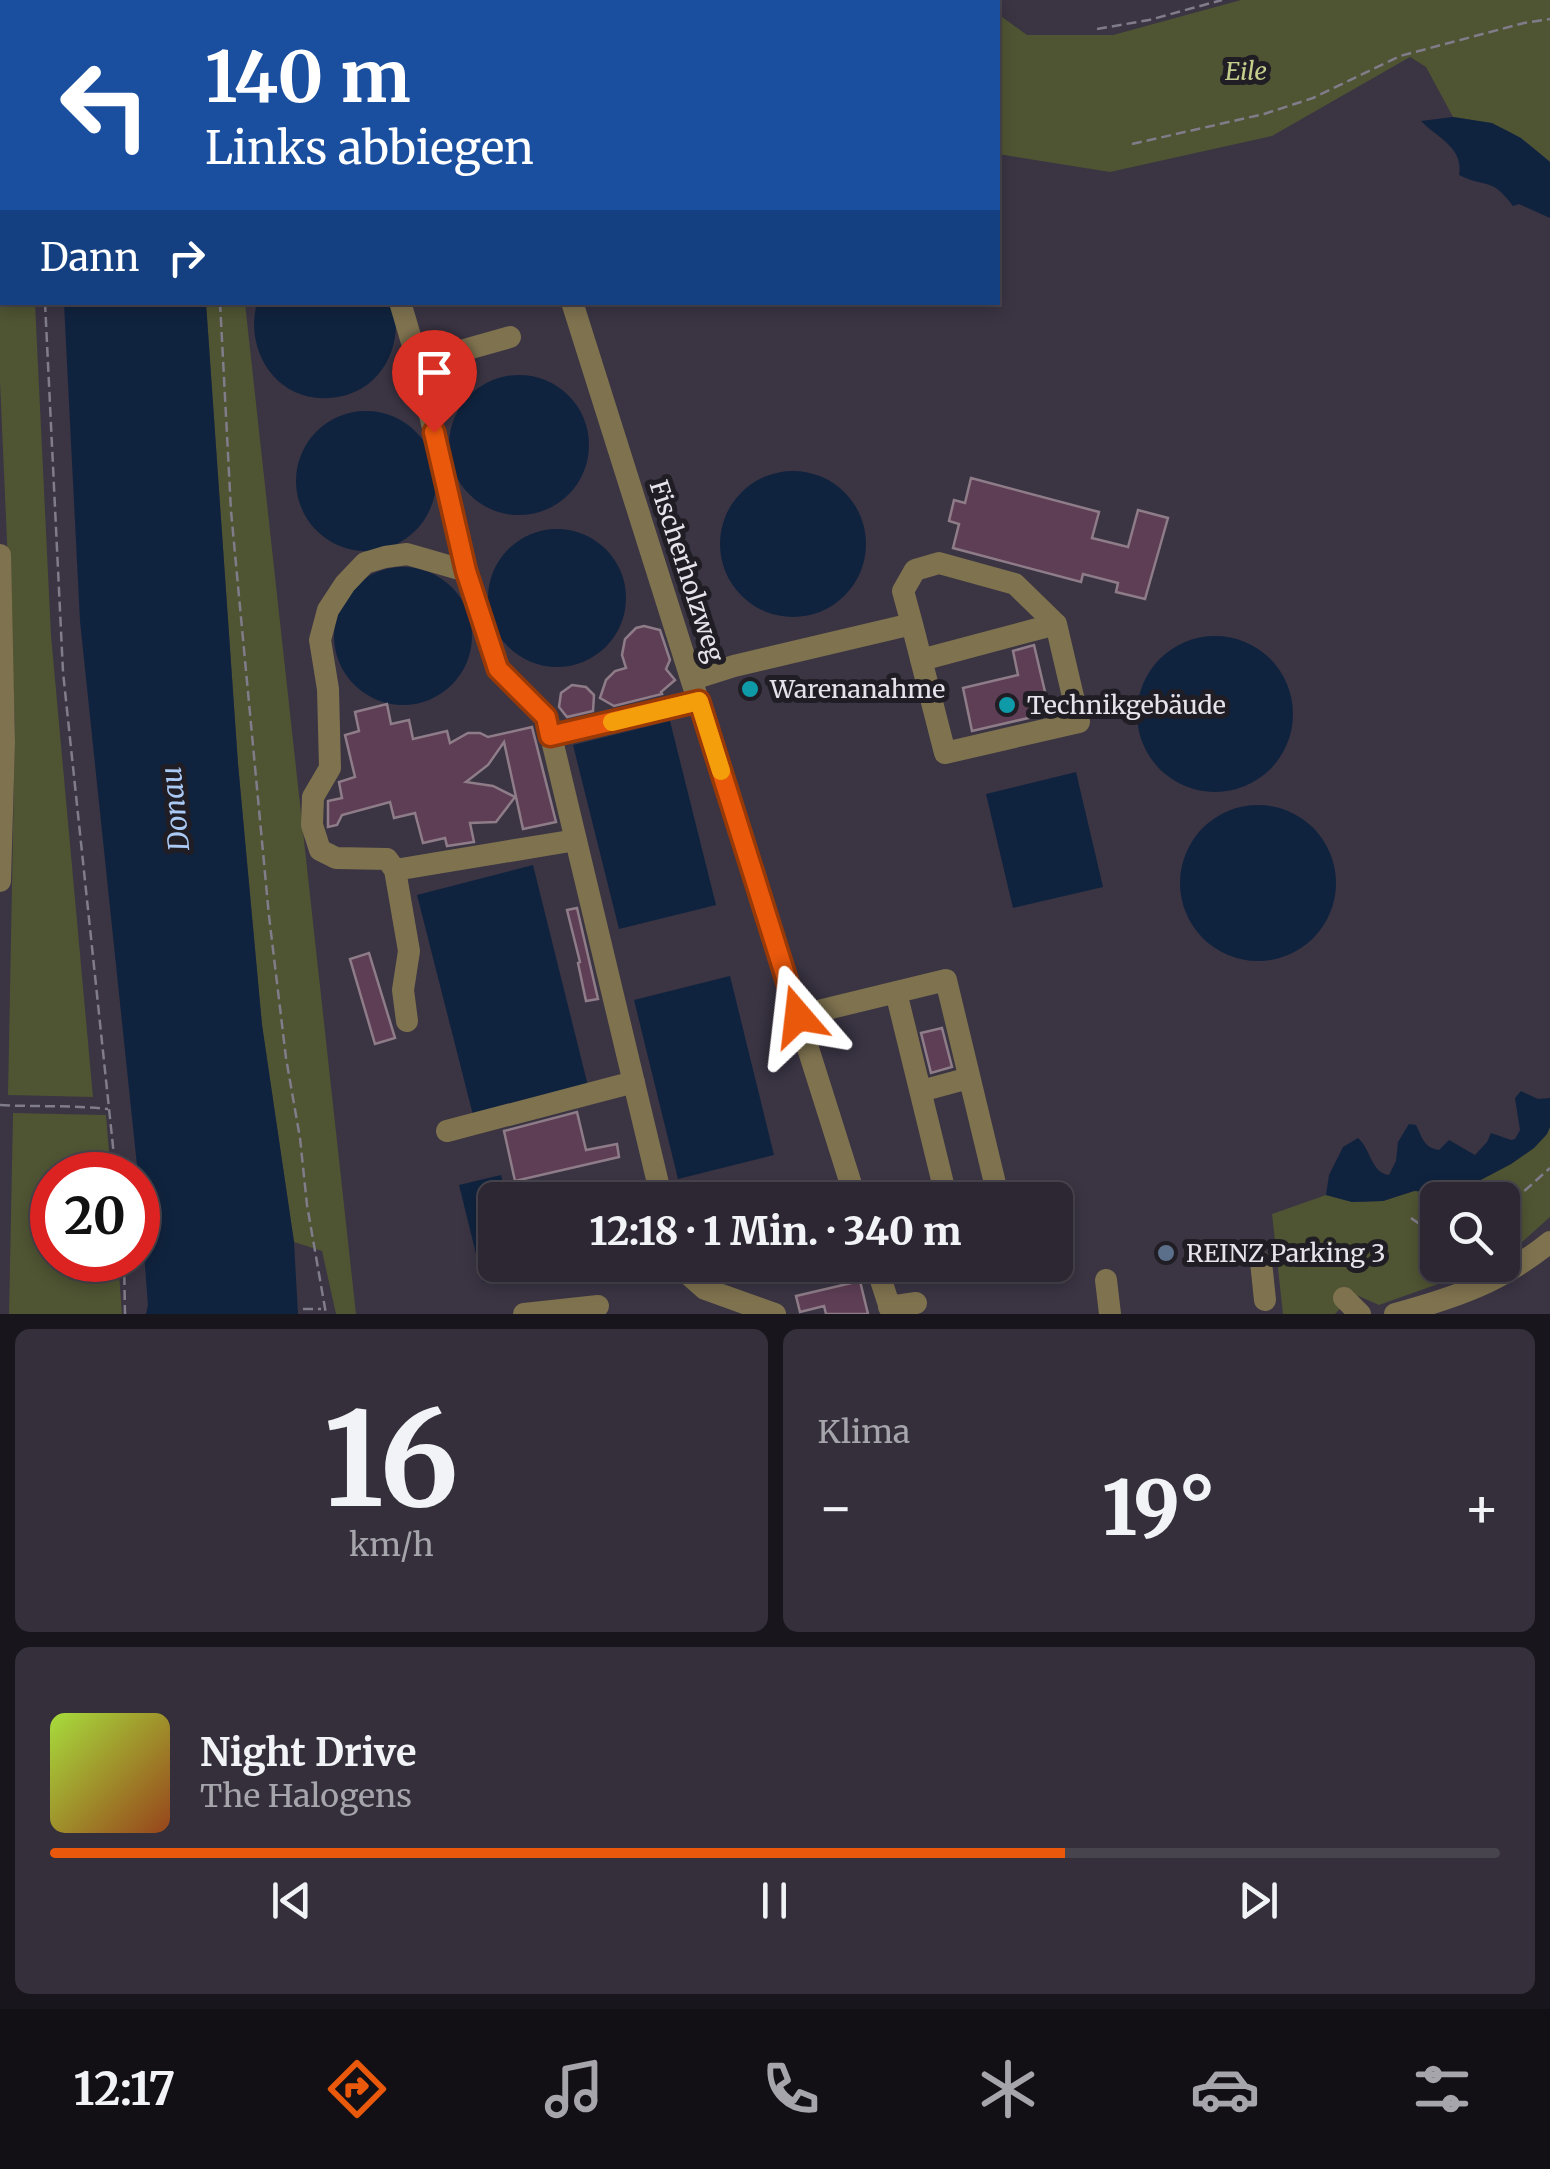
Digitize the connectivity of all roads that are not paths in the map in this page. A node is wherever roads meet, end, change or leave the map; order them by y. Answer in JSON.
{"nodes":[{"id":1,"x":401,"y":305,"type":"edge"},
{"id":2,"x":573,"y":305,"type":"edge"},
{"id":3,"x":510,"y":337,"type":"dead end"},
{"id":4,"x":418,"y":363,"type":"junction"},
{"id":5,"x":0,"y":555,"type":"edge"},
{"id":6,"x":466,"y":571,"type":"junction"},
{"id":7,"x":912,"y":624,"type":"junction"},
{"id":8,"x":1056,"y":624,"type":"junction"},
{"id":9,"x":921,"y":660,"type":"junction"},
{"id":10,"x":696,"y":690,"type":"junction"},
{"id":11,"x":550,"y":736,"type":"junction"},
{"id":12,"x":576,"y":840,"type":"junction"},
{"id":13,"x":395,"y":870,"type":"junction"},
{"id":14,"x":0,"y":881,"type":"edge"},
{"id":15,"x":896,"y":992,"type":"junction"},
{"id":16,"x":798,"y":1016,"type":"junction"},
{"id":17,"x":406,"y":1021,"type":"dead end"},
{"id":18,"x":969,"y":1078,"type":"junction"},
{"id":19,"x":634,"y":1082,"type":"junction"},
{"id":20,"x":920,"y":1091,"type":"junction"},
{"id":21,"x":447,"y":1131,"type":"dead end"},
{"id":22,"x":658,"y":1182,"type":"edge"},
{"id":23,"x":850,"y":1182,"type":"edge"},
{"id":24,"x":943,"y":1182,"type":"edge"},
{"id":25,"x":995,"y":1182,"type":"edge"},
{"id":26,"x":1550,"y":1242,"type":"edge"},
{"id":27,"x":1261,"y":1262,"type":"dead end"},
{"id":28,"x":1106,"y":1280,"type":"dead end"},
{"id":29,"x":697,"y":1282,"type":"edge"},
{"id":30,"x":881,"y":1282,"type":"edge"},
{"id":31,"x":1266,"y":1300,"type":"dead end"},
{"id":32,"x":916,"y":1303,"type":"dead end"},
{"id":33,"x":598,"y":1306,"type":"dead end"},
{"id":34,"x":890,"y":1310,"type":"edge"},
{"id":35,"x":1424,"y":1310,"type":"edge"},
{"id":36,"x":524,"y":1314,"type":"edge"},
{"id":37,"x":775,"y":1314,"type":"edge"},
{"id":38,"x":1110,"y":1314,"type":"edge"},
{"id":39,"x":1394,"y":1314,"type":"edge"}],
"edges":[{"from":1,"to":4,"type":"street"},
{"from":2,"to":10,"type":"street","name":"Fischerholzweg"},
{"from":3,"to":4,"type":"street"},
{"from":4,"to":6,"type":"street"},
{"from":5,"to":14,"type":"street"},
{"from":6,"to":11,"type":"street"},
{"from":6,"to":13,"type":"street"},
{"from":7,"to":8,"type":"street"},
{"from":7,"to":9,"type":"street"},
{"from":7,"to":10,"type":"street"},
{"from":8,"to":9,"type":"street"},
{"from":8,"to":9,"type":"street"},
{"from":10,"to":11,"type":"street"},
{"from":10,"to":16,"type":"street","name":"Fischerholzweg"},
{"from":11,"to":12,"type":"street"},
{"from":12,"to":13,"type":"street"},
{"from":12,"to":19,"type":"street"},
{"from":13,"to":17,"type":"street"},
{"from":15,"to":16,"type":"street"},
{"from":15,"to":18,"type":"street"},
{"from":15,"to":20,"type":"street"},
{"from":16,"to":23,"type":"street","name":"Fischerholzweg"},
{"from":18,"to":20,"type":"street"},
{"from":18,"to":25,"type":"street"},
{"from":19,"to":21,"type":"street"},
{"from":19,"to":22,"type":"street"},
{"from":20,"to":24,"type":"street"},
{"from":26,"to":35,"type":"street"},
{"from":27,"to":31,"type":"street"},
{"from":28,"to":38,"type":"street"},
{"from":29,"to":37,"type":"street"},
{"from":30,"to":34,"type":"street"},
{"from":32,"to":34,"type":"street"},
{"from":33,"to":36,"type":"street"},
{"from":35,"to":39,"type":"street"}]}
